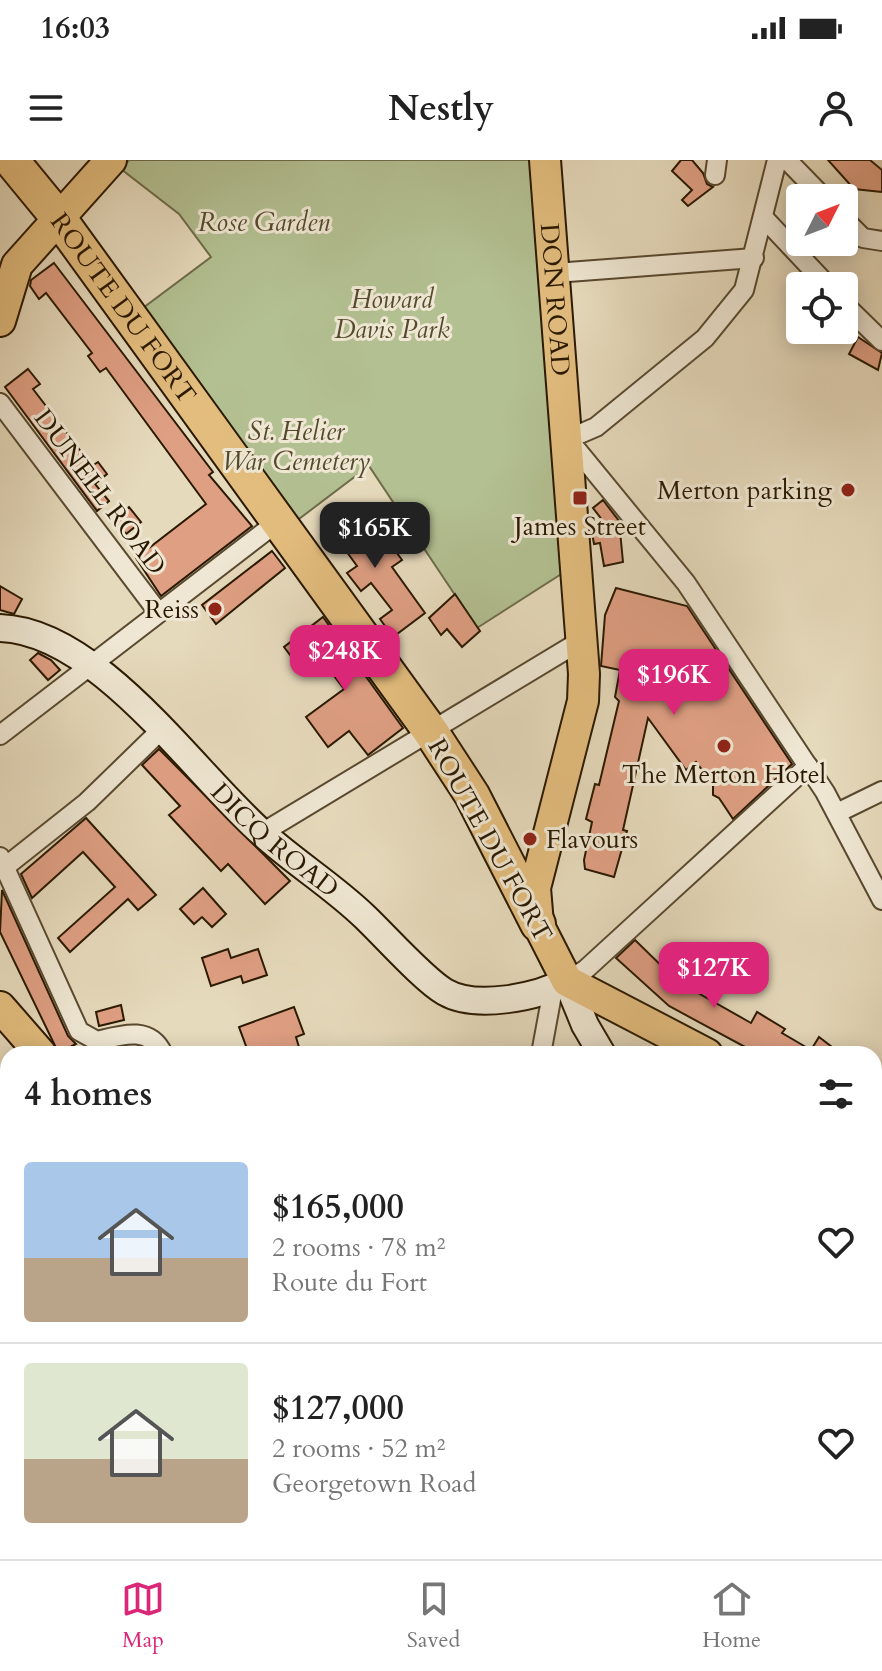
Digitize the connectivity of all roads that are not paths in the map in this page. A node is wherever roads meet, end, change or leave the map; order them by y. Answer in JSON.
{"nodes":[{"id":1,"x":11,"y":160,"type":"edge"},
{"id":2,"x":111,"y":160,"type":"edge"},
{"id":3,"x":545,"y":160,"type":"edge"},
{"id":4,"x":777,"y":160,"type":"edge"},
{"id":5,"x":787,"y":160,"type":"edge"},
{"id":6,"x":810,"y":184,"type":"edge"},
{"id":7,"x":57,"y":216,"type":"junction"},
{"id":8,"x":763,"y":217,"type":"junction"},
{"id":9,"x":858,"y":233,"type":"edge"},
{"id":10,"x":882,"y":241,"type":"edge"},
{"id":11,"x":754,"y":258,"type":"junction"},
{"id":12,"x":815,"y":272,"type":"edge"},
{"id":13,"x":555,"y":273,"type":"junction"},
{"id":14,"x":858,"y":318,"type":"edge"},
{"id":15,"x":0,"y":321,"type":"edge"},
{"id":16,"x":882,"y":341,"type":"edge"},
{"id":17,"x":0,"y":403,"type":"edge"},
{"id":18,"x":568,"y":439,"type":"junction"},
{"id":19,"x":276,"y":523,"type":"junction"},
{"id":20,"x":158,"y":612,"type":"junction"},
{"id":21,"x":0,"y":628,"type":"edge"},
{"id":22,"x":582,"y":640,"type":"junction"},
{"id":23,"x":90,"y":665,"type":"junction"},
{"id":24,"x":161,"y":730,"type":"junction"},
{"id":25,"x":431,"y":732,"type":"junction"},
{"id":26,"x":0,"y":735,"type":"edge"},
{"id":27,"x":808,"y":766,"type":"junction"},
{"id":28,"x":882,"y":791,"type":"edge"},
{"id":29,"x":837,"y":813,"type":"junction"},
{"id":30,"x":262,"y":833,"type":"junction"},
{"id":31,"x":2,"y":862,"type":"edge"},
{"id":32,"x":882,"y":900,"type":"edge"},
{"id":33,"x":538,"y":924,"type":"junction"},
{"id":34,"x":560,"y":985,"type":"junction"},
{"id":35,"x":0,"y":1007,"type":"edge"},
{"id":36,"x":34,"y":1046,"type":"edge"},
{"id":37,"x":156,"y":1046,"type":"edge"},
{"id":38,"x":543,"y":1046,"type":"edge"},
{"id":39,"x":597,"y":1046,"type":"edge"},
{"id":40,"x":690,"y":1046,"type":"edge"}],
"edges":[{"from":1,"to":7,"type":"highway","name":"ROUTE DU FORT"},
{"from":2,"to":7,"type":"main road"},
{"from":3,"to":13,"type":"main road","name":"DON ROAD"},
{"from":4,"to":8,"type":"street"},
{"from":5,"to":6,"type":"street"},
{"from":7,"to":15,"type":"main road"},
{"from":7,"to":19,"type":"highway","name":"ROUTE DU FORT"},
{"from":8,"to":11,"type":"street"},
{"from":8,"to":12,"type":"street"},
{"from":9,"to":10,"type":"street"},
{"from":11,"to":13,"type":"street"},
{"from":11,"to":18,"type":"street"},
{"from":13,"to":18,"type":"main road","name":"DON ROAD"},
{"from":14,"to":16,"type":"street"},
{"from":17,"to":20,"type":"street","name":"DUNELL ROAD"},
{"from":18,"to":22,"type":"main road","name":"DON ROAD"},
{"from":18,"to":27,"type":"street"},
{"from":19,"to":20,"type":"street"},
{"from":19,"to":25,"type":"highway","name":"ROUTE DU FORT"},
{"from":20,"to":23,"type":"street"},
{"from":21,"to":23,"type":"main road","name":"DICQ ROAD"},
{"from":22,"to":25,"type":"street"},
{"from":22,"to":33,"type":"main road","name":"DON ROAD"},
{"from":23,"to":24,"type":"main road","name":"DICQ ROAD"},
{"from":23,"to":26,"type":"street"},
{"from":24,"to":30,"type":"main road","name":"DICQ ROAD"},
{"from":24,"to":31,"type":"street"},
{"from":25,"to":30,"type":"street"},
{"from":25,"to":33,"type":"highway","name":"ROUTE DU FORT"},
{"from":27,"to":29,"type":"street"},
{"from":27,"to":34,"type":"street"},
{"from":28,"to":29,"type":"street"},
{"from":29,"to":32,"type":"street"},
{"from":30,"to":34,"type":"main road","name":"DICQ ROAD"},
{"from":31,"to":37,"type":"street"},
{"from":33,"to":34,"type":"main road","name":"ROUTE DU FORT"},
{"from":34,"to":38,"type":"street"},
{"from":34,"to":39,"type":"main road"},
{"from":34,"to":40,"type":"main road"},
{"from":35,"to":36,"type":"main road"}]}
